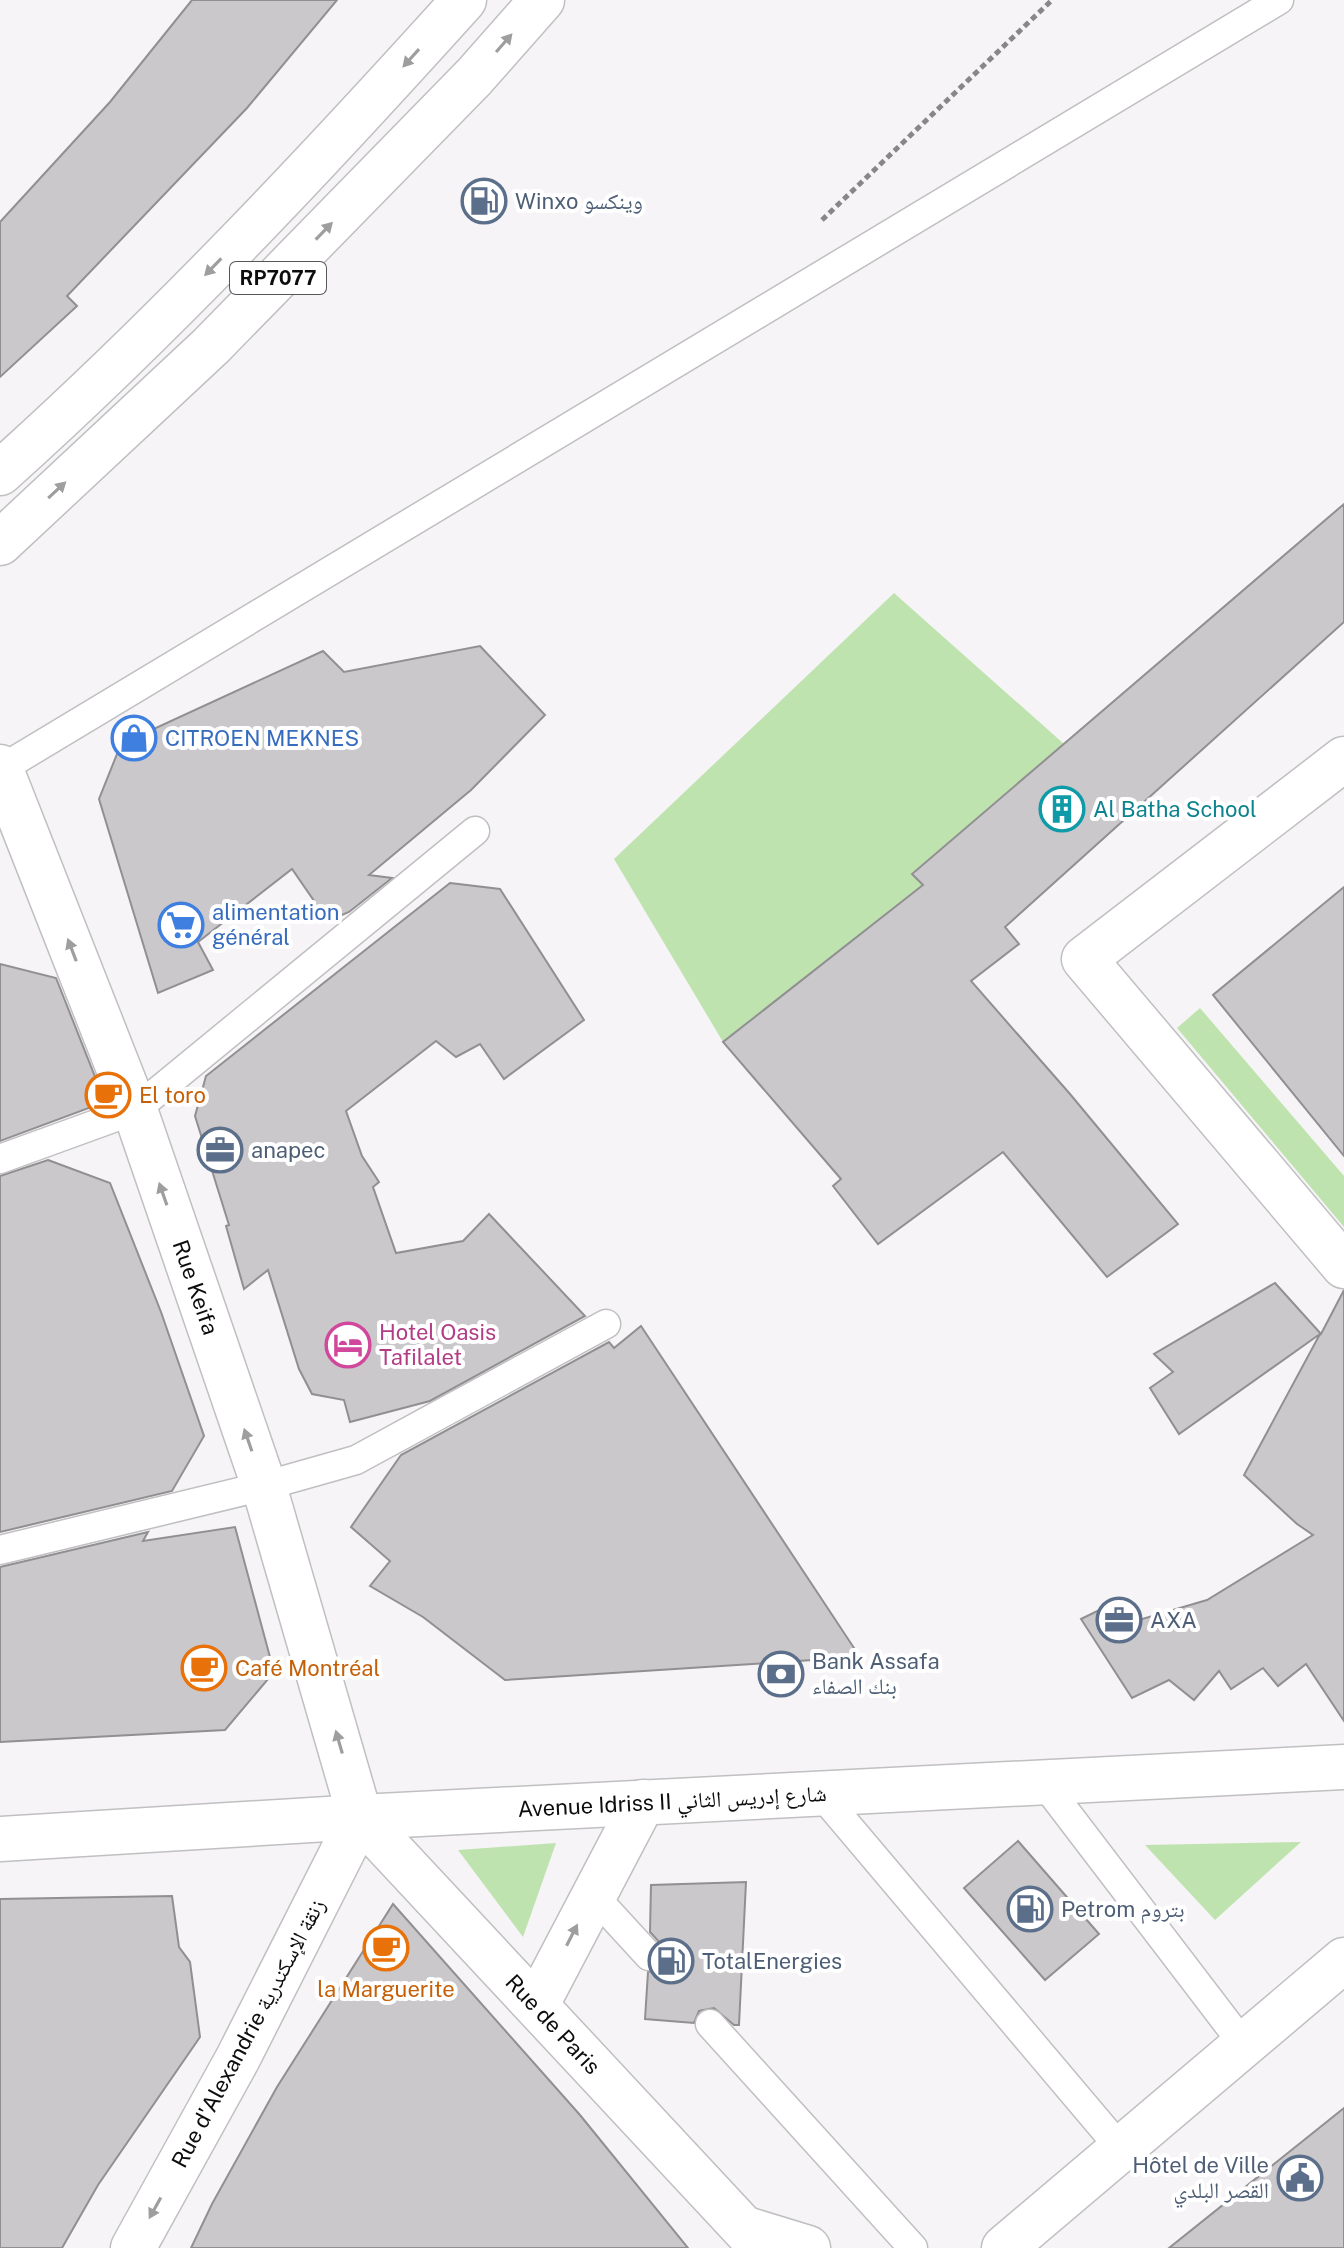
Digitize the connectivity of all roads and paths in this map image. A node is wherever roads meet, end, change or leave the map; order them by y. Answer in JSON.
{"nodes":[{"id":1,"x":464,"y":0,"type":"edge"},
{"id":2,"x":542,"y":0,"type":"edge"},
{"id":3,"x":1052,"y":0,"type":"edge"},
{"id":4,"x":1279,"y":0,"type":"edge"},
{"id":5,"x":815,"y":227,"type":"dead end"},
{"id":6,"x":0,"y":473,"type":"edge"},
{"id":7,"x":0,"y":543,"type":"edge"},
{"id":8,"x":1344,"y":759,"type":"edge"},
{"id":9,"x":0,"y":768,"type":"edge"},
{"id":10,"x":475,"y":831,"type":"dead end"},
{"id":11,"x":135,"y":1110,"type":"junction"},
{"id":12,"x":0,"y":1159,"type":"edge"},
{"id":13,"x":1344,"y":1266,"type":"edge"},
{"id":14,"x":606,"y":1324,"type":"dead end"},
{"id":15,"x":264,"y":1486,"type":"junction"},
{"id":16,"x":0,"y":1550,"type":"edge"},
{"id":17,"x":1344,"y":1767,"type":"edge"},
{"id":18,"x":1044,"y":1783,"type":"junction"},
{"id":19,"x":821,"y":1794,"type":"junction"},
{"id":20,"x":643,"y":1802,"type":"junction"},
{"id":21,"x":360,"y":1817,"type":"junction"},
{"id":22,"x":0,"y":1839,"type":"edge"},
{"id":23,"x":593,"y":1895,"type":"junction"},
{"id":24,"x":649,"y":1956,"type":"dead end"},
{"id":25,"x":1344,"y":1960,"type":"edge"},
{"id":26,"x":537,"y":2004,"type":"junction"},
{"id":27,"x":710,"y":2024,"type":"dead end"},
{"id":28,"x":1244,"y":2045,"type":"junction"},
{"id":29,"x":1121,"y":2149,"type":"junction"},
{"id":30,"x":754,"y":2239,"type":"edge"},
{"id":31,"x":133,"y":2248,"type":"edge"},
{"id":32,"x":808,"y":2248,"type":"edge"},
{"id":33,"x":913,"y":2248,"type":"edge"},
{"id":34,"x":1004,"y":2248,"type":"edge"}],
"edges":[{"from":1,"to":6,"type":"street","number":"RP7077","one_way":true},
{"from":7,"to":2,"type":"street","number":"RP7077","one_way":true},
{"from":3,"to":5,"type":"path"},
{"from":4,"to":9,"type":"lane"},
{"from":8,"to":13,"type":"street"},
{"from":11,"to":9,"type":"street","name":"Rue Keifa","one_way":true},
{"from":10,"to":11,"type":"lane"},
{"from":11,"to":12,"type":"lane"},
{"from":15,"to":11,"type":"street","name":"Rue Keifa","one_way":true},
{"from":14,"to":15,"type":"lane"},
{"from":15,"to":16,"type":"lane"},
{"from":21,"to":15,"type":"street","name":"Rue Keifa","one_way":true},
{"from":17,"to":18,"type":"street","name":"Avenue Idriss II شارع إدريس الثاني"},
{"from":18,"to":19,"type":"street","name":"Avenue Idriss II شارع إدريس الثاني"},
{"from":18,"to":28,"type":"lane"},
{"from":19,"to":20,"type":"street","name":"Avenue Idriss II شارع إدريس الثاني"},
{"from":19,"to":29,"type":"lane"},
{"from":20,"to":21,"type":"street","name":"Avenue Idriss II شارع إدريس الثاني"},
{"from":20,"to":23,"type":"street"},
{"from":21,"to":22,"type":"street","name":"Avenue Idriss II شارع إدريس الثاني"},
{"from":21,"to":26,"type":"street","name":"Rue de Paris"},
{"from":21,"to":31,"type":"street","name":"Rue d'Alexandrie زنقة الإسكندرية","one_way":true},
{"from":23,"to":24,"type":"lane"},
{"from":26,"to":23,"type":"street","one_way":true},
{"from":25,"to":28,"type":"street"},
{"from":26,"to":30,"type":"street","name":"Rue de Paris"},
{"from":27,"to":33,"type":"lane"},
{"from":28,"to":29,"type":"street"},
{"from":29,"to":34,"type":"street"},
{"from":30,"to":32,"type":"street"}]}
